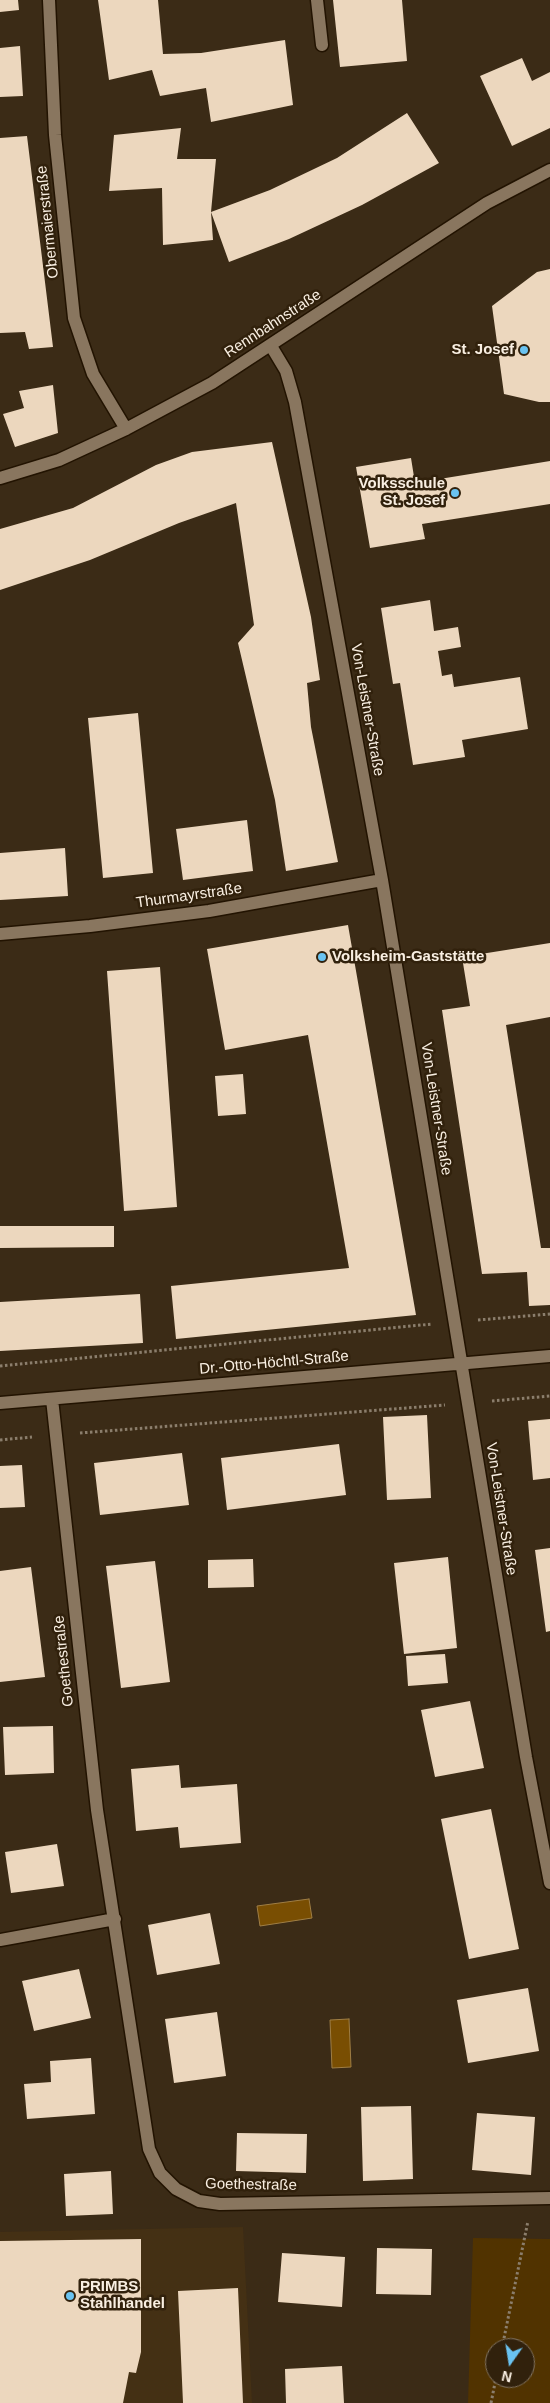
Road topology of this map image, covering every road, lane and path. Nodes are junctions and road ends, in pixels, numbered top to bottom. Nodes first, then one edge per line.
1 (48, 0) edge
2 (317, 0) edge
3 (322, 45) dead end
4 (550, 170) edge
5 (271, 346) junction
6 (126, 429) junction
7 (0, 478) edge
8 (382, 880) junction
9 (0, 934) edge
10 (550, 1314) edge
11 (455, 1322) junction
12 (550, 1356) edge
13 (461, 1363) junction
14 (0, 1366) edge
15 (550, 1396) edge
16 (52, 1399) junction
17 (0, 1403) edge
18 (467, 1403) junction
19 (55, 1435) junction
20 (0, 1440) edge
21 (550, 1883) edge
22 (115, 1919) junction
23 (0, 1940) edge
24 (533, 2198) junction
25 (550, 2198) edge
26 (504, 2338) edge
27 (494, 2388) edge
28 (491, 2403) edge

1 - 6 street, Obermaierstraße
2 - 3 street
4 - 5 street, Rennbahnstraße
5 - 6 street, Rennbahnstraße
5 - 8 street, Von-Leistner-Straße
6 - 7 street, Rennbahnstraße
8 - 9 street, Thurmayrstraße
8 - 11 street, Von-Leistner-Straße
10 - 11 path
11 - 13 street, Von-Leistner-Straße
11 - 14 path
12 - 13 street, Dr.-Otto-Höchtl-Straße
13 - 16 street, Dr.-Otto-Höchtl-Straße
13 - 18 street, Von-Leistner-Straße
15 - 18 path
16 - 17 street, Dr.-Otto-Höchtl-Straße
16 - 19 street, Goethestraße
18 - 19 path
18 - 21 street, Von-Leistner-Straße
19 - 20 path
19 - 22 street, Goethestraße
22 - 23 street
22 - 24 street, Goethestraße
24 - 25 street, Goethestraße
24 - 26 path
27 - 28 path

